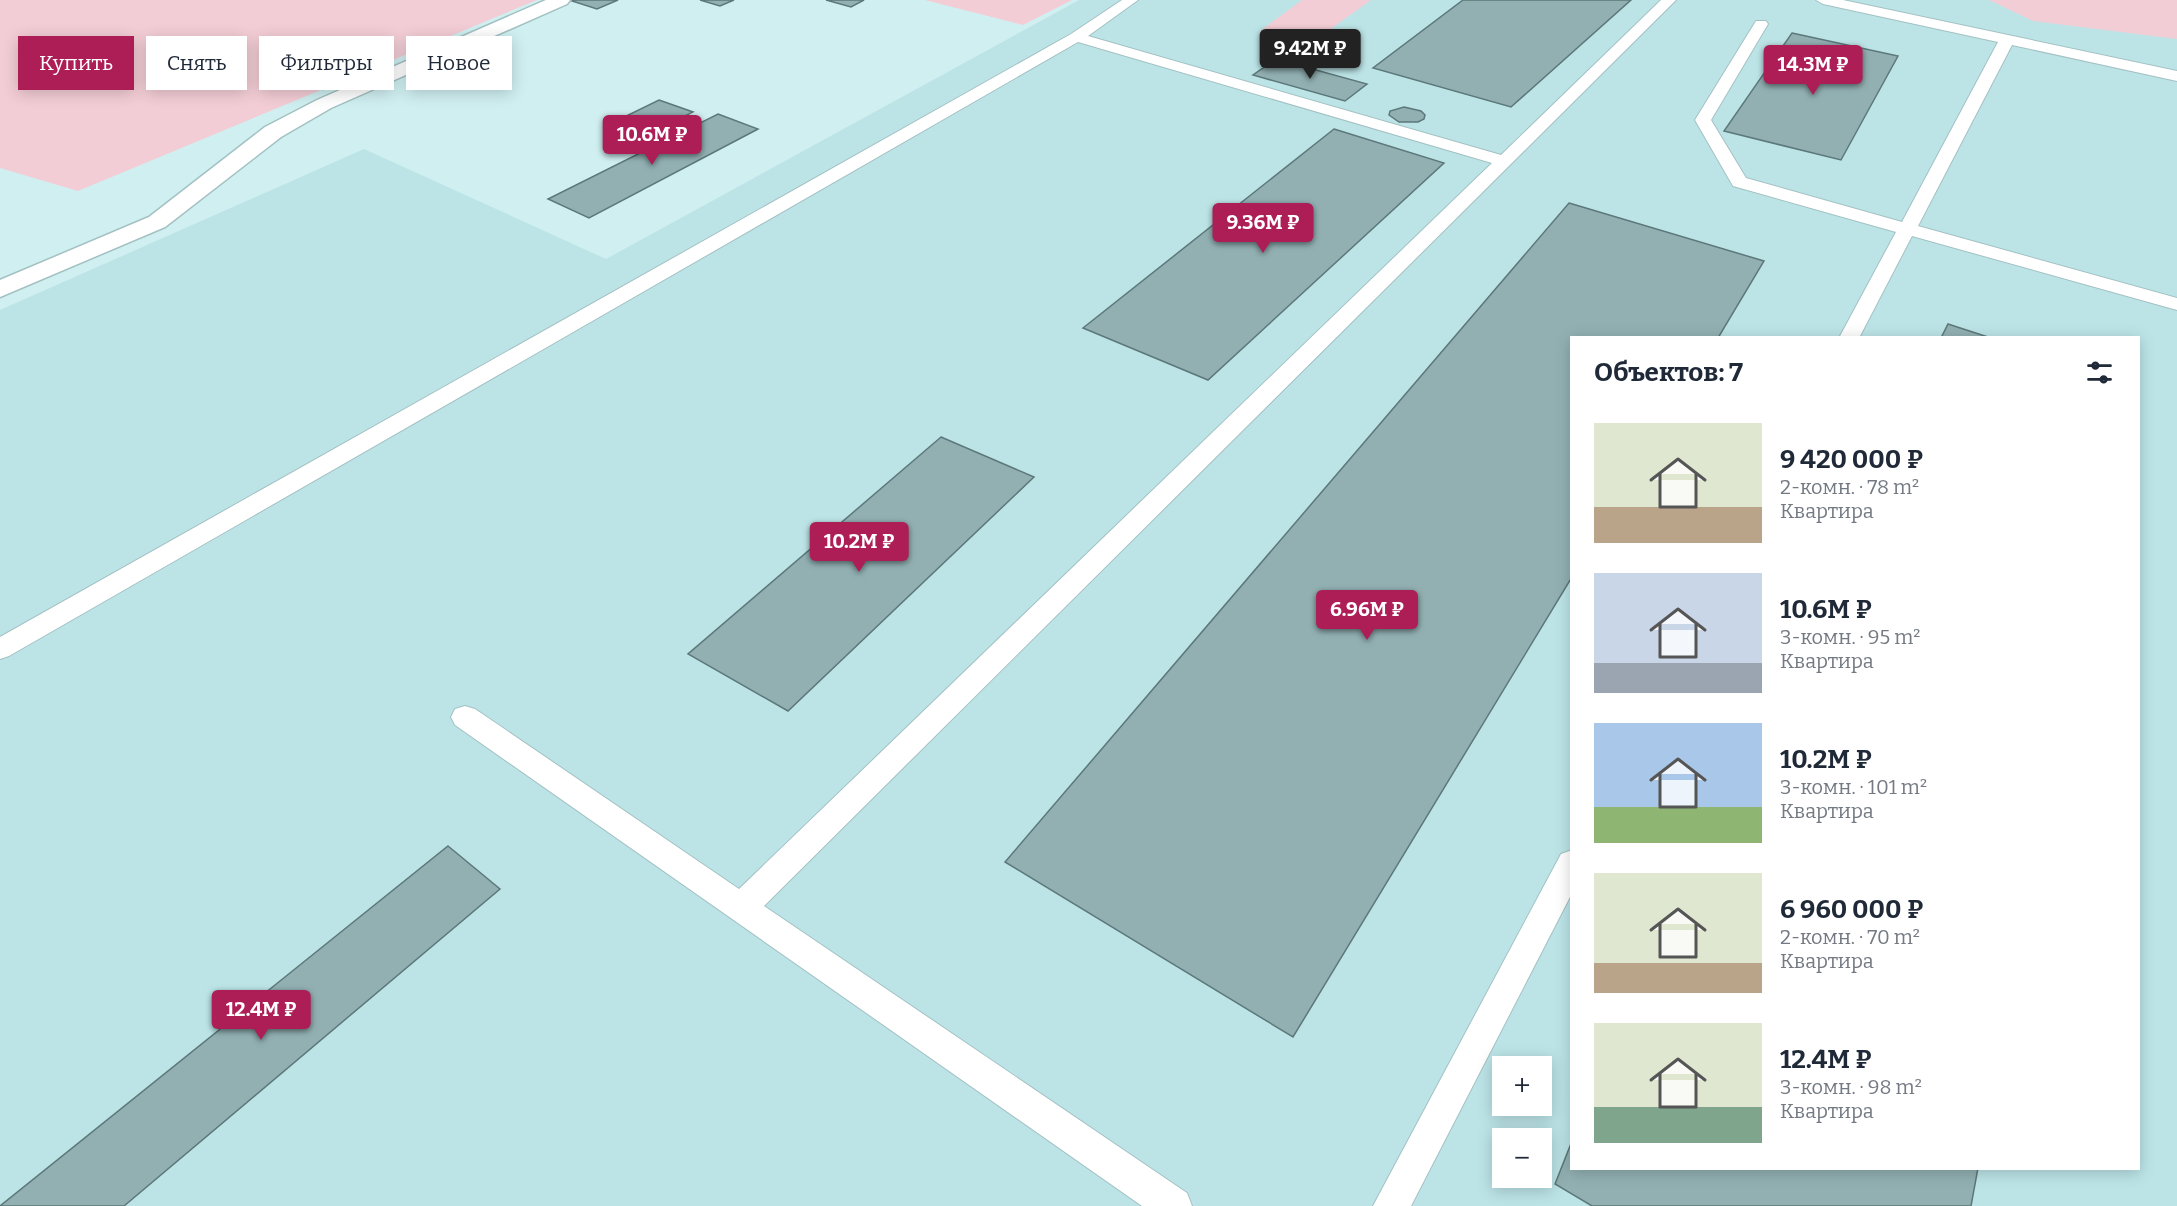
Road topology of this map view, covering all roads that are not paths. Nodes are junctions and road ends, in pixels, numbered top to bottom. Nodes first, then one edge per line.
1 (561, 0) edge
2 (1131, 0) edge
3 (1669, 0) edge
4 (1823, 0) edge
5 (1761, 24) dead end
6 (1076, 37) junction
7 (2007, 40) junction
8 (2177, 76) edge
9 (1504, 161) junction
10 (1907, 229) junction
11 (0, 289) edge
12 (2177, 304) edge
13 (1850, 336) edge
14 (0, 649) edge
15 (465, 717) dead end
16 (1570, 867) edge
17 (741, 908) junction
18 (1174, 1206) edge
19 (1391, 1206) edge

1 - 11 street
2 - 6 lane
3 - 9 lane
4 - 7 lane
5 - 10 lane
6 - 9 lane
6 - 14 lane
7 - 8 lane
7 - 10 lane
9 - 17 lane
10 - 12 lane
10 - 13 lane
15 - 17 lane
16 - 19 lane
17 - 18 lane

